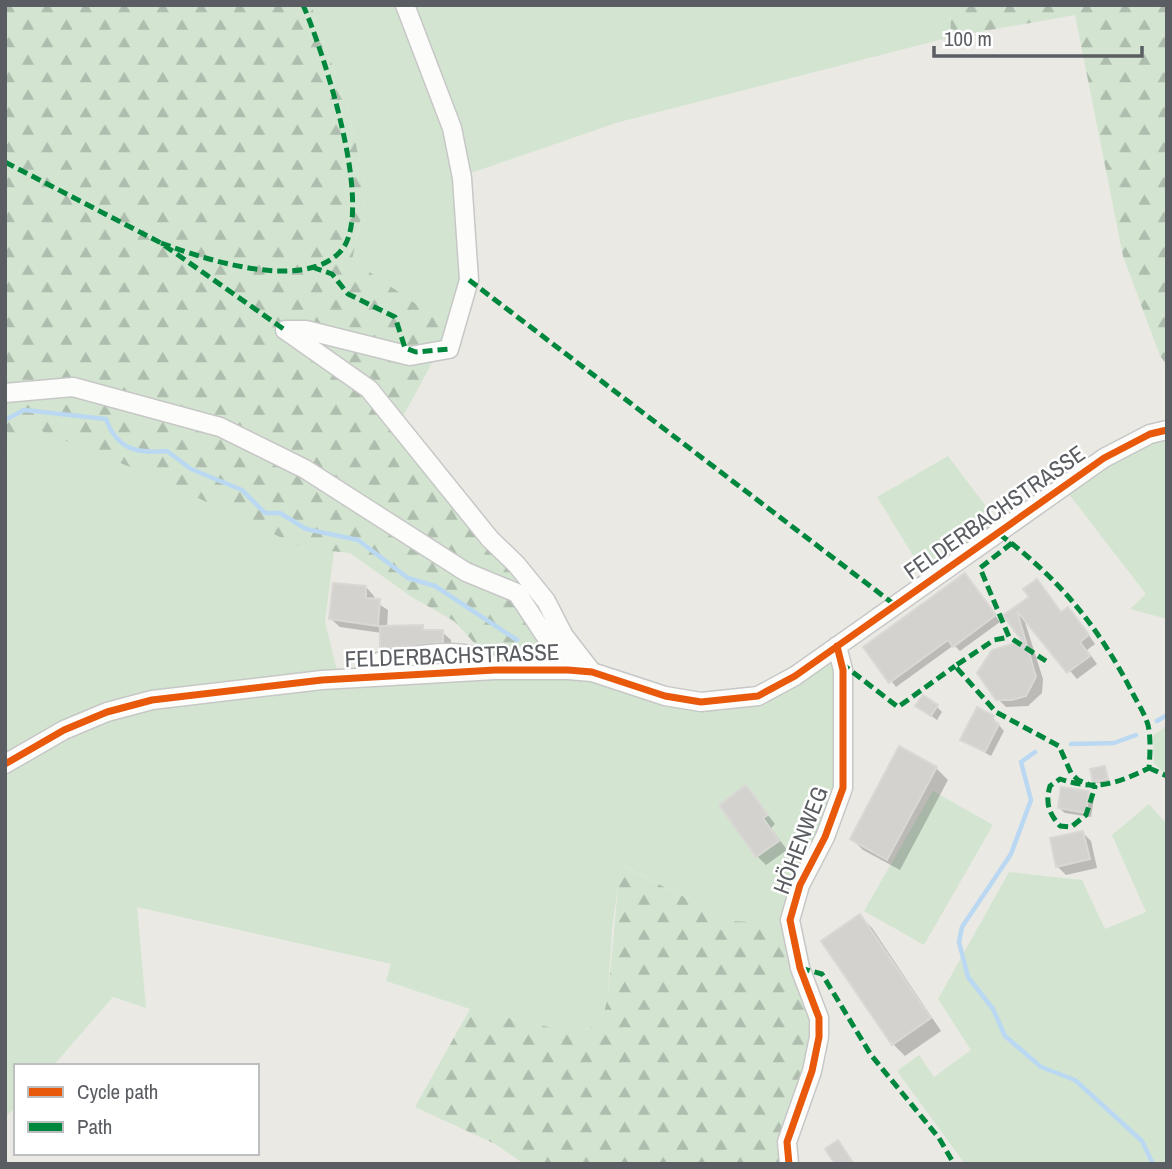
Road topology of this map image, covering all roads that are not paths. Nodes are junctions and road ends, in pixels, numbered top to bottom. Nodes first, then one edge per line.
1 (405, 5) edge
2 (5, 393) edge
3 (1167, 430) edge
4 (836, 646) junction
5 (568, 670) junction
6 (592, 672) junction
7 (5, 765) edge
8 (789, 1164) edge

1 - 6 street
2 - 5 street, FELDERBACHSTRASSE
3 - 4 street, FELDERBACHSTRASSE
4 - 6 street, FELDERBACHSTRASSE
4 - 8 street, HÖHENWEG
5 - 6 street, FELDERBACHSTRASSE
5 - 7 street, FELDERBACHSTRASSE

